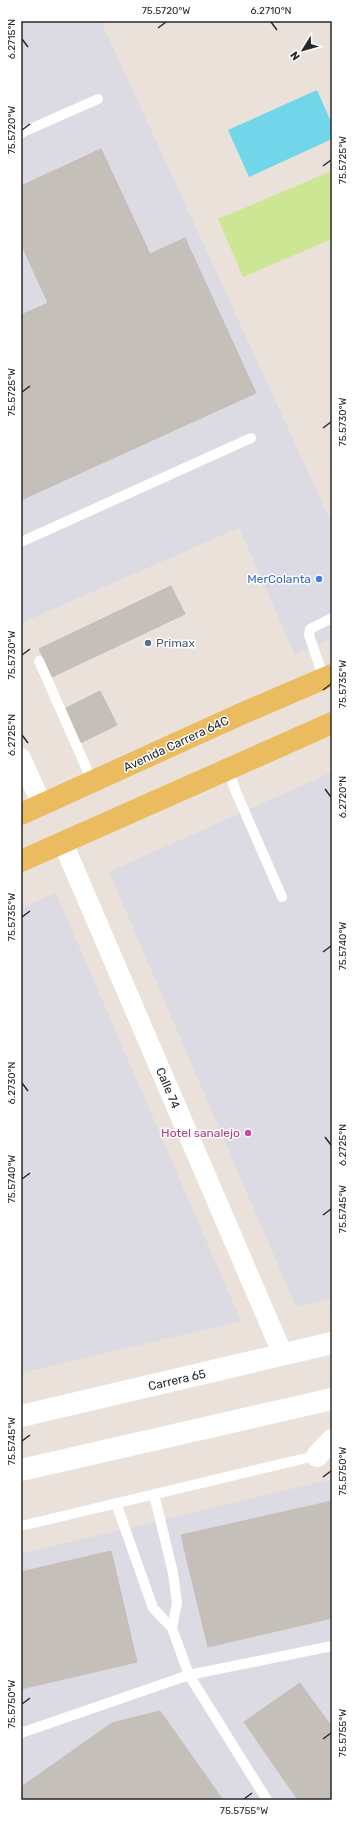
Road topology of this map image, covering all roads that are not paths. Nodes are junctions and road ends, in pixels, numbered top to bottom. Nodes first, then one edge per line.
1 (98, 99) dead end
2 (21, 133) edge
3 (251, 438) dead end
4 (21, 542) edge
5 (332, 618) edge
6 (39, 661) dead end
7 (328, 677) edge
8 (332, 723) edge
9 (21, 758) edge
10 (228, 769) junction
11 (93, 783) junction
12 (42, 805) junction
13 (21, 814) edge
14 (63, 843) junction
15 (21, 861) edge
16 (282, 897) dead end
17 (332, 1343) edge
18 (283, 1355) junction
19 (332, 1399) edge
20 (21, 1416) edge
21 (332, 1440) edge
22 (325, 1454) edge
23 (21, 1470) edge
24 (154, 1494) junction
25 (116, 1503) junction
26 (21, 1526) edge
27 (172, 1628) junction
28 (332, 1646) edge
29 (189, 1675) junction
30 (21, 1733) edge
31 (267, 1800) edge

1 - 2 lane
3 - 4 lane
5 - 7 lane
6 - 11 lane
7 - 11 main road, Avenida Carrera 64C
8 - 10 main road
9 - 12 street
10 - 14 main road
10 - 16 lane
11 - 12 main road, Avenida Carrera 64C
12 - 13 main road, Avenida Carrera 64C
14 - 15 main road
14 - 18 street, Calle 74
17 - 18 main road, Carrera 65
18 - 20 main road, Carrera 65
19 - 23 main road
21 - 22 main road
22 - 24 lane
24 - 25 lane
24 - 27 lane
25 - 26 lane
25 - 27 lane
27 - 29 lane
28 - 29 lane
29 - 30 lane
29 - 31 lane

